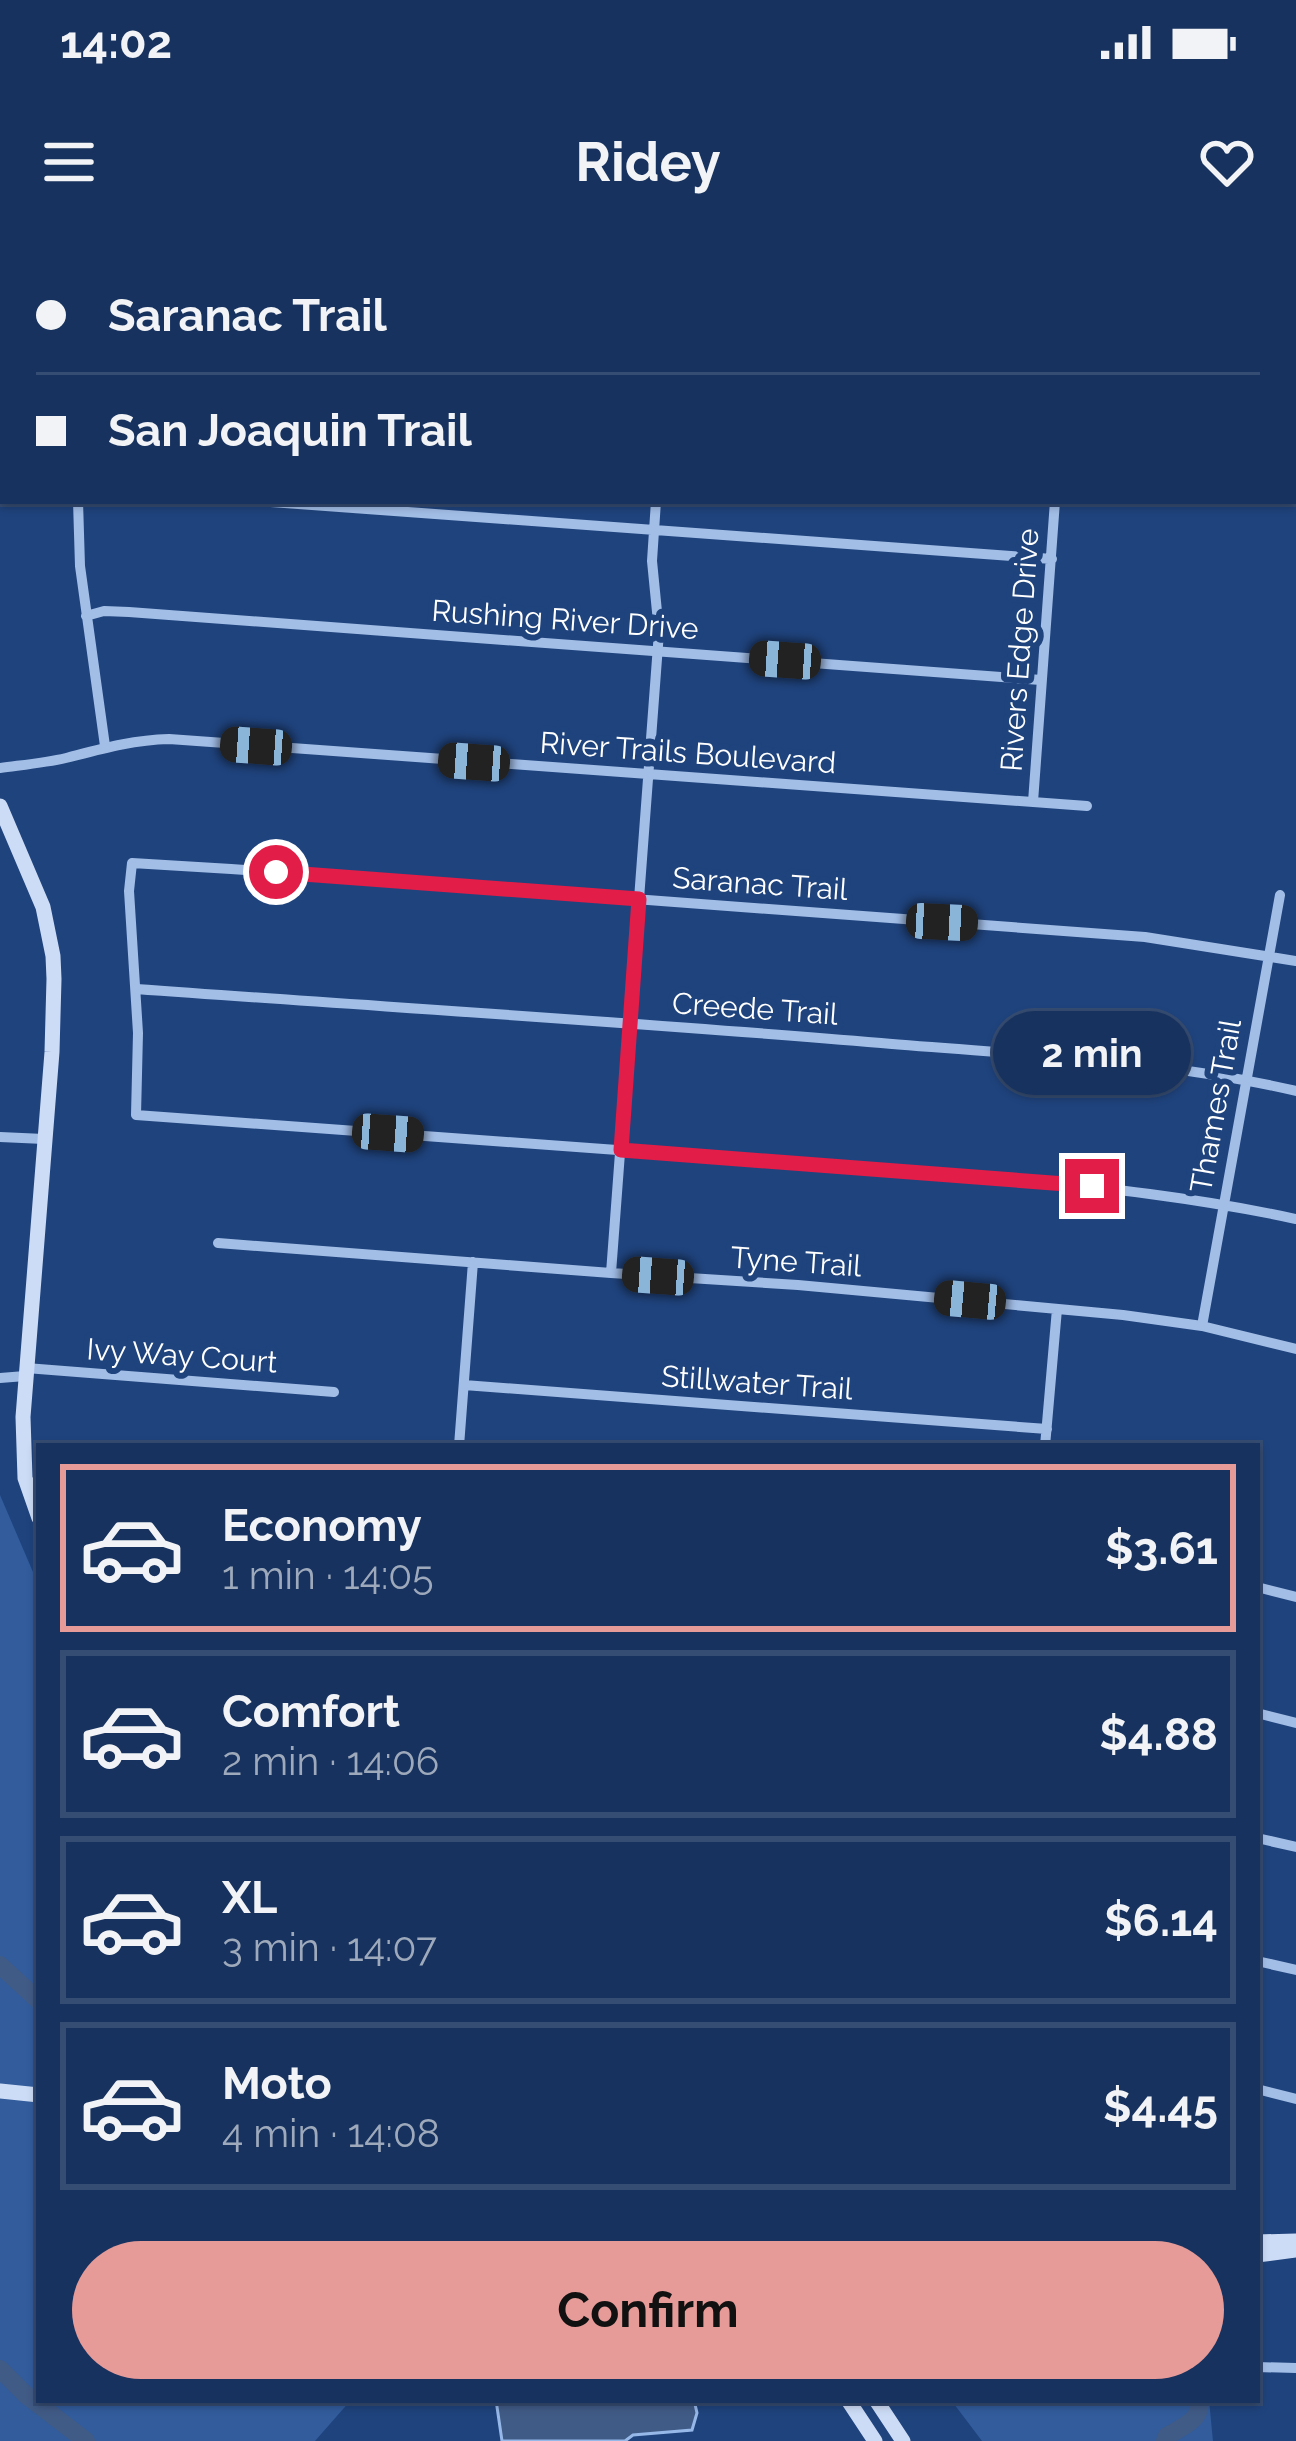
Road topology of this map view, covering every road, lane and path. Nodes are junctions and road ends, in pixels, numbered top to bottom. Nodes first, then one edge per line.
1 (77, 504) edge
2 (298, 504) edge
3 (656, 504) edge
4 (1055, 504) edge
5 (653, 530) junction
6 (1052, 560) junction
7 (86, 616) junction
8 (658, 650) junction
9 (1041, 680) junction
10 (105, 746) junction
11 (0, 768) edge
12 (648, 775) junction
13 (1033, 802) junction
14 (0, 806) edge
15 (1087, 806) dead end
16 (1280, 895) dead end
17 (639, 899) junction
18 (1269, 955) junction
19 (1296, 961) edge
20 (136, 989) junction
21 (630, 1024) junction
22 (1245, 1079) junction
23 (1296, 1091) edge
24 (0, 1137) edge
25 (44, 1139) junction
26 (621, 1150) junction
27 (1223, 1203) junction
28 (1296, 1219) edge
29 (218, 1243) dead end
30 (473, 1262) junction
31 (611, 1273) junction
32 (1057, 1309) junction
33 (1202, 1326) junction
34 (1296, 1349) edge
35 (26, 1372) junction
36 (0, 1378) edge
37 (464, 1384) junction
38 (334, 1392) dead end
39 (1047, 1429) junction
40 (459, 1443) edge
41 (1046, 1443) edge
42 (36, 1509) edge
43 (1260, 1588) edge
44 (1296, 1597) edge
45 (1260, 1715) edge
46 (1296, 1723) edge
47 (1260, 1839) edge
48 (1296, 1847) edge
49 (1260, 1962) edge
50 (1296, 1970) edge
51 (1260, 2090) edge
52 (0, 2091) edge
53 (36, 2095) edge
54 (1296, 2098) edge
55 (1296, 2241) edge
56 (1260, 2242) edge
57 (1296, 2250) edge
58 (1260, 2255) edge
59 (1260, 2367) edge
60 (1296, 2368) edge
61 (850, 2403) edge
62 (878, 2403) edge
63 (875, 2441) edge
64 (903, 2441) edge

1 - 7 street
2 - 5 street
3 - 5 street
4 - 6 street, Rivers Edge Drive
5 - 6 street
5 - 8 street
6 - 9 street, Rivers Edge Drive
7 - 8 street, Rushing River Drive
7 - 10 street
8 - 9 street, Rushing River Drive
8 - 12 street
9 - 13 street, Rivers Edge Drive
10 - 11 street, River Trails Boulevard
10 - 12 street, River Trails Boulevard
12 - 13 street, River Trails Boulevard
12 - 17 street
13 - 15 street, River Trails Boulevard
14 - 25 main road
16 - 18 street, Thames Trail
17 - 18 street, Saranac Trail
17 - 20 street, Saranac Trail
17 - 21 street
18 - 19 street, Saranac Trail
18 - 22 street, Thames Trail
20 - 21 street, Creede Trail
20 - 26 street
21 - 22 street, Creede Trail
21 - 26 street
22 - 23 street, Creede Trail
22 - 27 street, Thames Trail
24 - 25 street
25 - 35 main road
26 - 27 street
26 - 31 street
27 - 28 street
27 - 33 street, Thames Trail
29 - 30 street, Tyne Trail
30 - 31 street, Tyne Trail
30 - 37 street
31 - 32 street, Tyne Trail
32 - 33 street, Tyne Trail
32 - 39 street
33 - 34 street, Tyne Trail
35 - 36 street, Ivy Way Court
35 - 38 street, Ivy Way Court
35 - 42 main road
37 - 39 street, Stillwater Trail
37 - 40 street
39 - 41 street
43 - 44 street
45 - 46 street
47 - 48 street
49 - 50 street
51 - 54 street
52 - 53 main road
55 - 56 main road
57 - 58 main road
59 - 60 street
61 - 63 main road
62 - 64 main road

